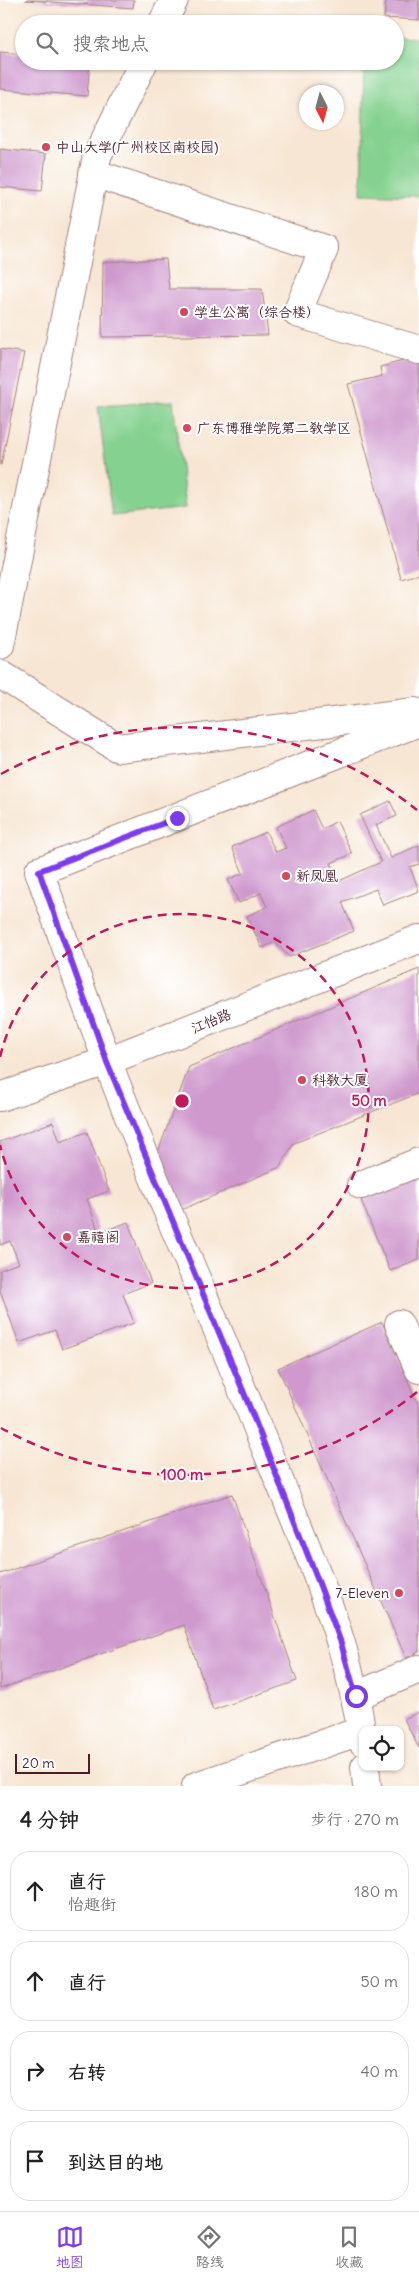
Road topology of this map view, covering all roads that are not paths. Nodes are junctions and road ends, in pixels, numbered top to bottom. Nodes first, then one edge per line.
1 (174, 0) edge
2 (166, 15) edge
3 (140, 70) edge
4 (93, 173) junction
5 (419, 350) edge
6 (0, 645) edge
7 (0, 674) edge
8 (419, 712) edge
9 (419, 722) edge
10 (419, 939) edge
11 (107, 1062) junction
12 (0, 1097) edge
13 (419, 1162) edge
14 (361, 1185) dead end
15 (399, 1324) dead end
16 (419, 1369) edge
17 (419, 1668) edge
18 (356, 1696) junction
19 (360, 1726) edge
20 (359, 1738) edge
21 (366, 1771) edge
22 (196, 1786) edge
23 (367, 1786) edge

1 - 2 street
3 - 4 street
4 - 5 street
4 - 6 street
7 - 8 street
9 - 11 street
10 - 11 street, 江怡路
11 - 12 street, 江怡路
11 - 18 street
13 - 14 street
15 - 16 street
17 - 18 street
18 - 19 street
20 - 22 street
21 - 23 street

